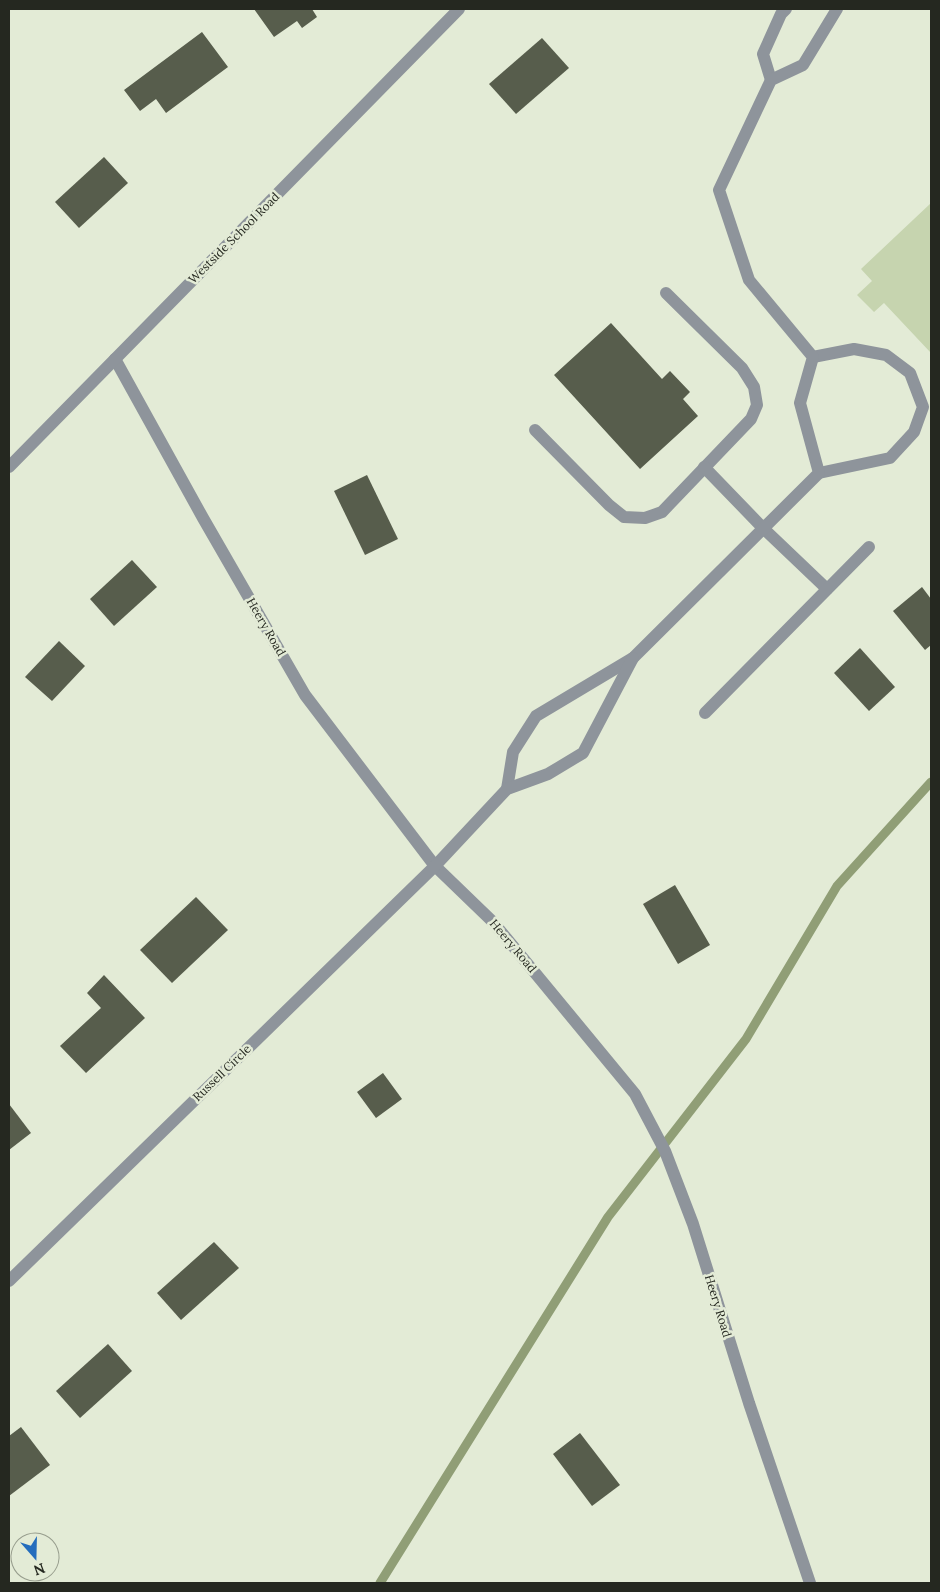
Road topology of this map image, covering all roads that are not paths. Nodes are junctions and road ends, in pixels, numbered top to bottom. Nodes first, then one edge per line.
1 (459, 9) edge
2 (786, 9) edge
3 (837, 9) edge
4 (771, 80) junction
5 (666, 294) dead end
6 (813, 357) junction
7 (115, 359) junction
8 (535, 430) dead end
9 (9, 467) edge
10 (704, 468) junction
11 (819, 472) junction
12 (763, 528) junction
13 (869, 547) dead end
14 (827, 589) junction
15 (633, 658) junction
16 (705, 713) dead end
17 (507, 789) junction
18 (435, 866) junction
19 (9, 1281) edge
20 (810, 1583) edge

1 - 7 street, Westside School Road
2 - 4 street
3 - 4 street
4 - 6 street
5 - 10 street
6 - 11 street
6 - 11 street
7 - 9 street, Westside School Road
7 - 18 street, Heery Road
8 - 10 street
10 - 12 street
11 - 12 street
12 - 14 street
12 - 15 street
13 - 14 street
14 - 16 street
15 - 17 street
15 - 17 street
17 - 18 street, Russell Circle
18 - 19 street, Russell Circle
18 - 20 street, Heery Road

